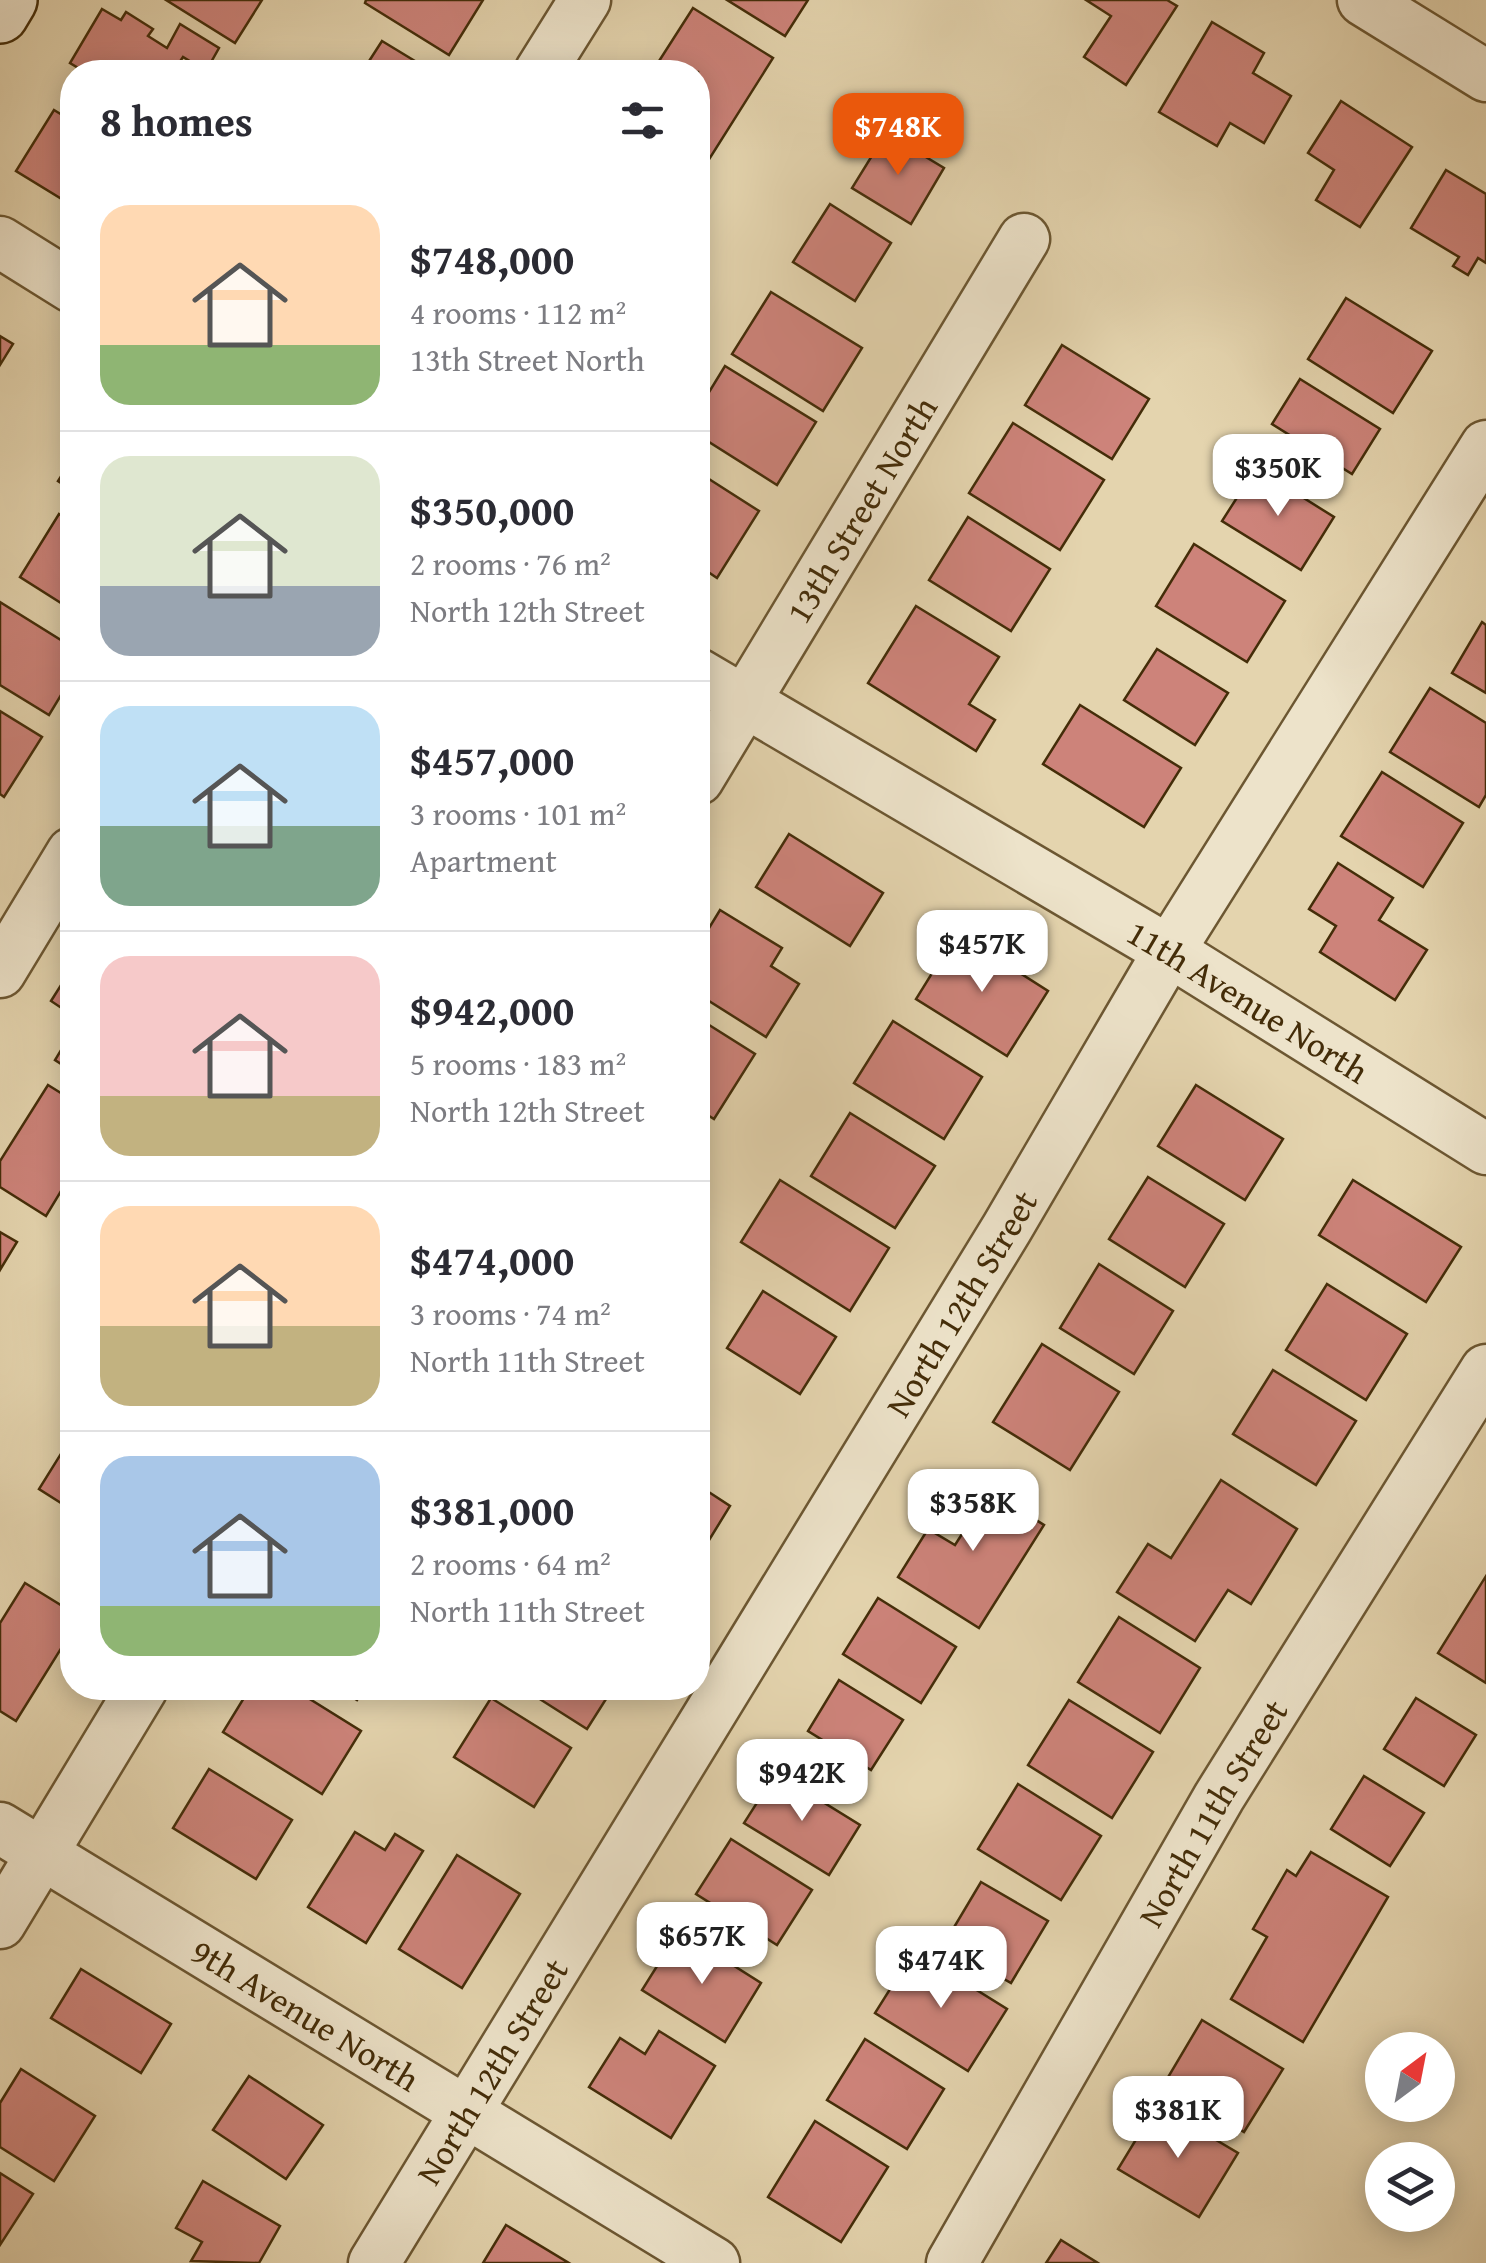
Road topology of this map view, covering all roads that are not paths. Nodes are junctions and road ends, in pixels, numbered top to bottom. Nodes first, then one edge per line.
1 (9, 0) edge
2 (585, 0) edge
3 (1363, 0) edge
4 (0, 15) edge
5 (548, 60) edge
6 (1486, 76) edge
7 (1024, 239) dead end
8 (0, 242) edge
9 (60, 280) edge
10 (1486, 446) edge
11 (710, 681) edge
12 (743, 702) junction
13 (710, 758) edge
14 (60, 872) edge
15 (1169, 951) junction
16 (0, 972) edge
17 (1486, 1149) edge
18 (1486, 1370) edge
19 (133, 1700) edge
20 (21, 1841) edge
21 (0, 1923) edge
22 (466, 2113) junction
23 (374, 2263) edge
24 (714, 2263) edge
25 (952, 2263) edge

1 - 4 street
2 - 5 street
3 - 6 street
7 - 12 street, 13th Street North
8 - 9 street
10 - 15 street, North 12th Street
11 - 12 street, 11th Avenue North
12 - 13 street, 13th Street North
12 - 15 street, 11th Avenue North
14 - 16 street
15 - 17 street, 11th Avenue North
15 - 22 street, North 12th Street
18 - 25 street, North 11th Street
19 - 20 street
20 - 21 street
20 - 22 street, 9th Avenue North
22 - 23 street, North 12th Street
22 - 24 street, 9th Avenue North

